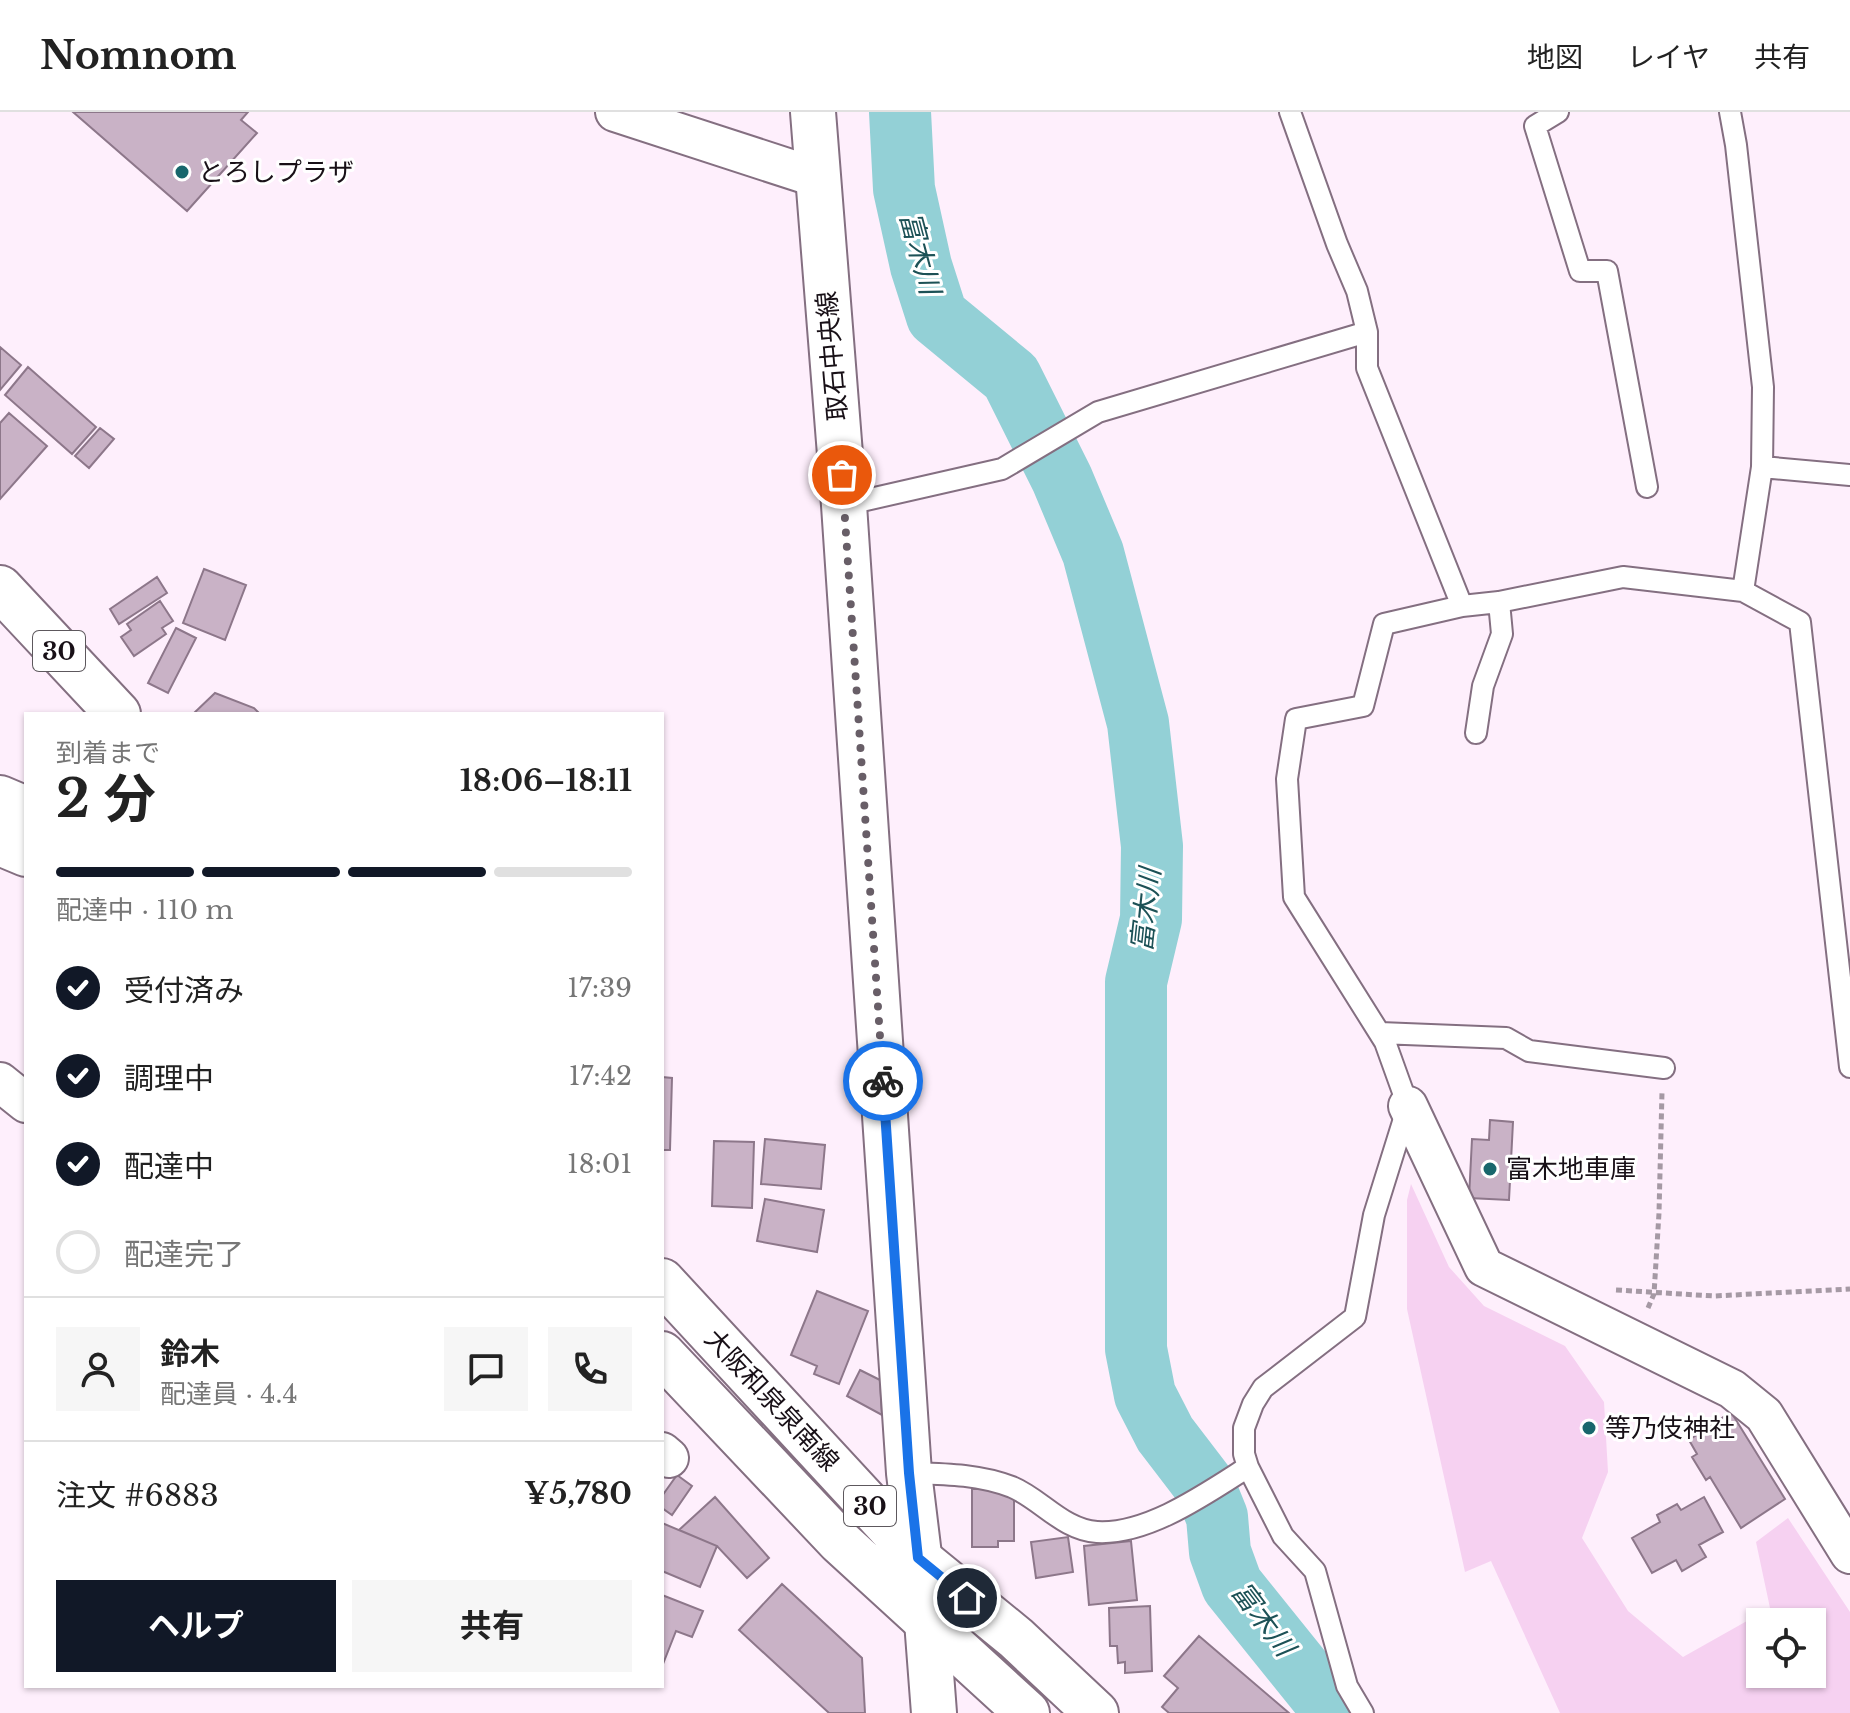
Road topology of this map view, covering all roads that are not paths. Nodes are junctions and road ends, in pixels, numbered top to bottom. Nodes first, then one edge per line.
1 (615, 112) edge
2 (813, 112) edge
3 (1290, 112) edge
4 (1558, 112) edge
5 (1730, 112) edge
6 (818, 178) junction
7 (1367, 332) junction
8 (1762, 467) junction
9 (1850, 475) edge
10 (1647, 487) dead end
11 (844, 505) junction
12 (0, 588) edge
13 (1743, 591) junction
14 (1499, 602) junction
15 (1462, 606) junction
16 (116, 712) edge
17 (1476, 733) dead end
18 (0, 798) edge
19 (24, 808) edge
20 (0, 843) edge
21 (24, 853) edge
22 (1380, 1033) junction
23 (1850, 1067) edge
24 (1664, 1068) road end
25 (0, 1082) edge
26 (24, 1101) edge
27 (1408, 1106) junction
28 (664, 1283) edge
29 (664, 1356) edge
30 (1248, 1467) junction
31 (909, 1473) junction
32 (1850, 1554) edge
33 (918, 1558) junction
34 (927, 1621) junction
35 (934, 1713) edge
36 (1027, 1713) edge
37 (1096, 1713) edge
38 (1363, 1713) edge

1 - 6 street
2 - 6 street, 取石中央線
3 - 7 lane
4 - 10 lane
5 - 8 lane
6 - 11 street, 取石中央線
7 - 11 lane
7 - 15 lane
8 - 9 lane
8 - 13 lane
11 - 31 street, 取石中央線
12 - 16 street, 30
13 - 14 lane
13 - 23 lane
14 - 15 lane
14 - 17 lane
15 - 22 lane
18 - 19 street
20 - 21 street
22 - 24 lane
22 - 27 lane
25 - 26 street
27 - 30 lane
27 - 32 street
28 - 33 street, 大阪和泉泉南線 / 30
29 - 34 street, 大阪和泉泉南線 / 30
30 - 31 lane
30 - 38 lane
31 - 33 street, 取石中央線
33 - 34 street, 取石中央線
33 - 37 street, 大阪和泉泉南線 / 30
34 - 35 street, 取石中央線
34 - 36 street, 大阪和泉泉南線 / 30

